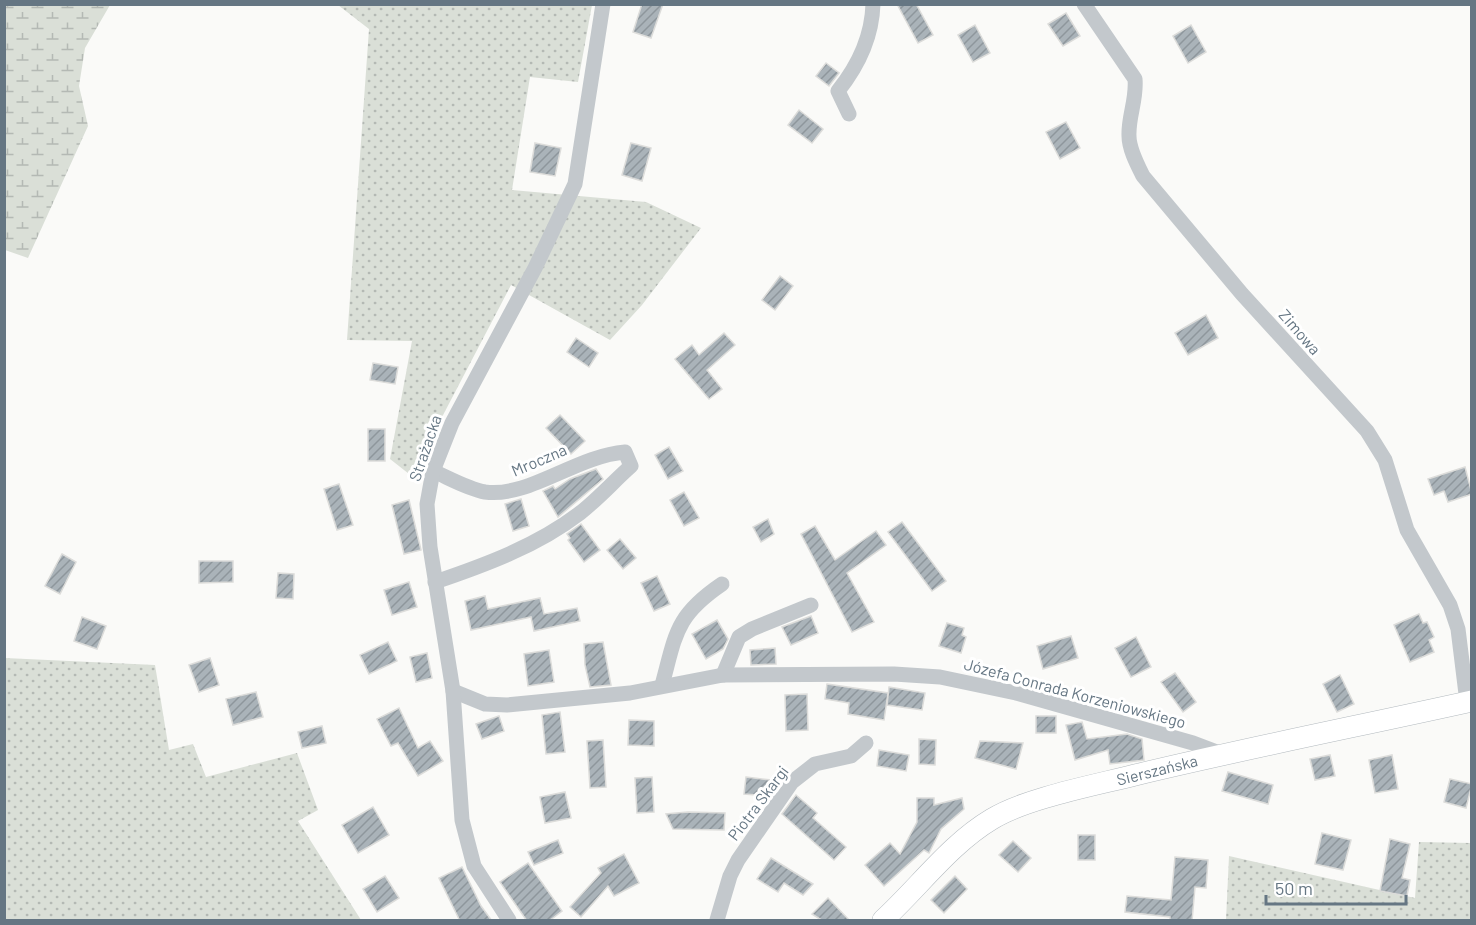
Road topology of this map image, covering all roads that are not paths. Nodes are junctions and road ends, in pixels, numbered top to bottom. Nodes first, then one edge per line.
1 (603, 4) edge
2 (873, 4) edge
3 (1084, 4) edge
4 (849, 114) dead end
5 (433, 471) junction
6 (435, 582) junction
7 (722, 585) dead end
8 (811, 605) dead end
9 (723, 675) junction
10 (663, 685) junction
11 (453, 692) junction
12 (1469, 701) edge
13 (866, 743) dead end
14 (1222, 754) junction
15 (509, 921) edge
16 (717, 921) edge
17 (883, 921) edge

1 - 5 street, Strażacka
2 - 4 street
3 - 12 street, Zimowa
5 - 6 street, Strażacka
5 - 6 street, Mroczna
6 - 11 street, Strażacka
7 - 10 street
8 - 9 street
9 - 10 street, Józefa Conrada Korzeniowskiego
9 - 14 street, Józefa Conrada Korzeniowskiego
10 - 11 street, Józefa Conrada Korzeniowskiego
11 - 15 street, Strażacka
12 - 14 street, Sierszańska
13 - 16 street, Piotra Skargi
14 - 17 street, Sierszańska

